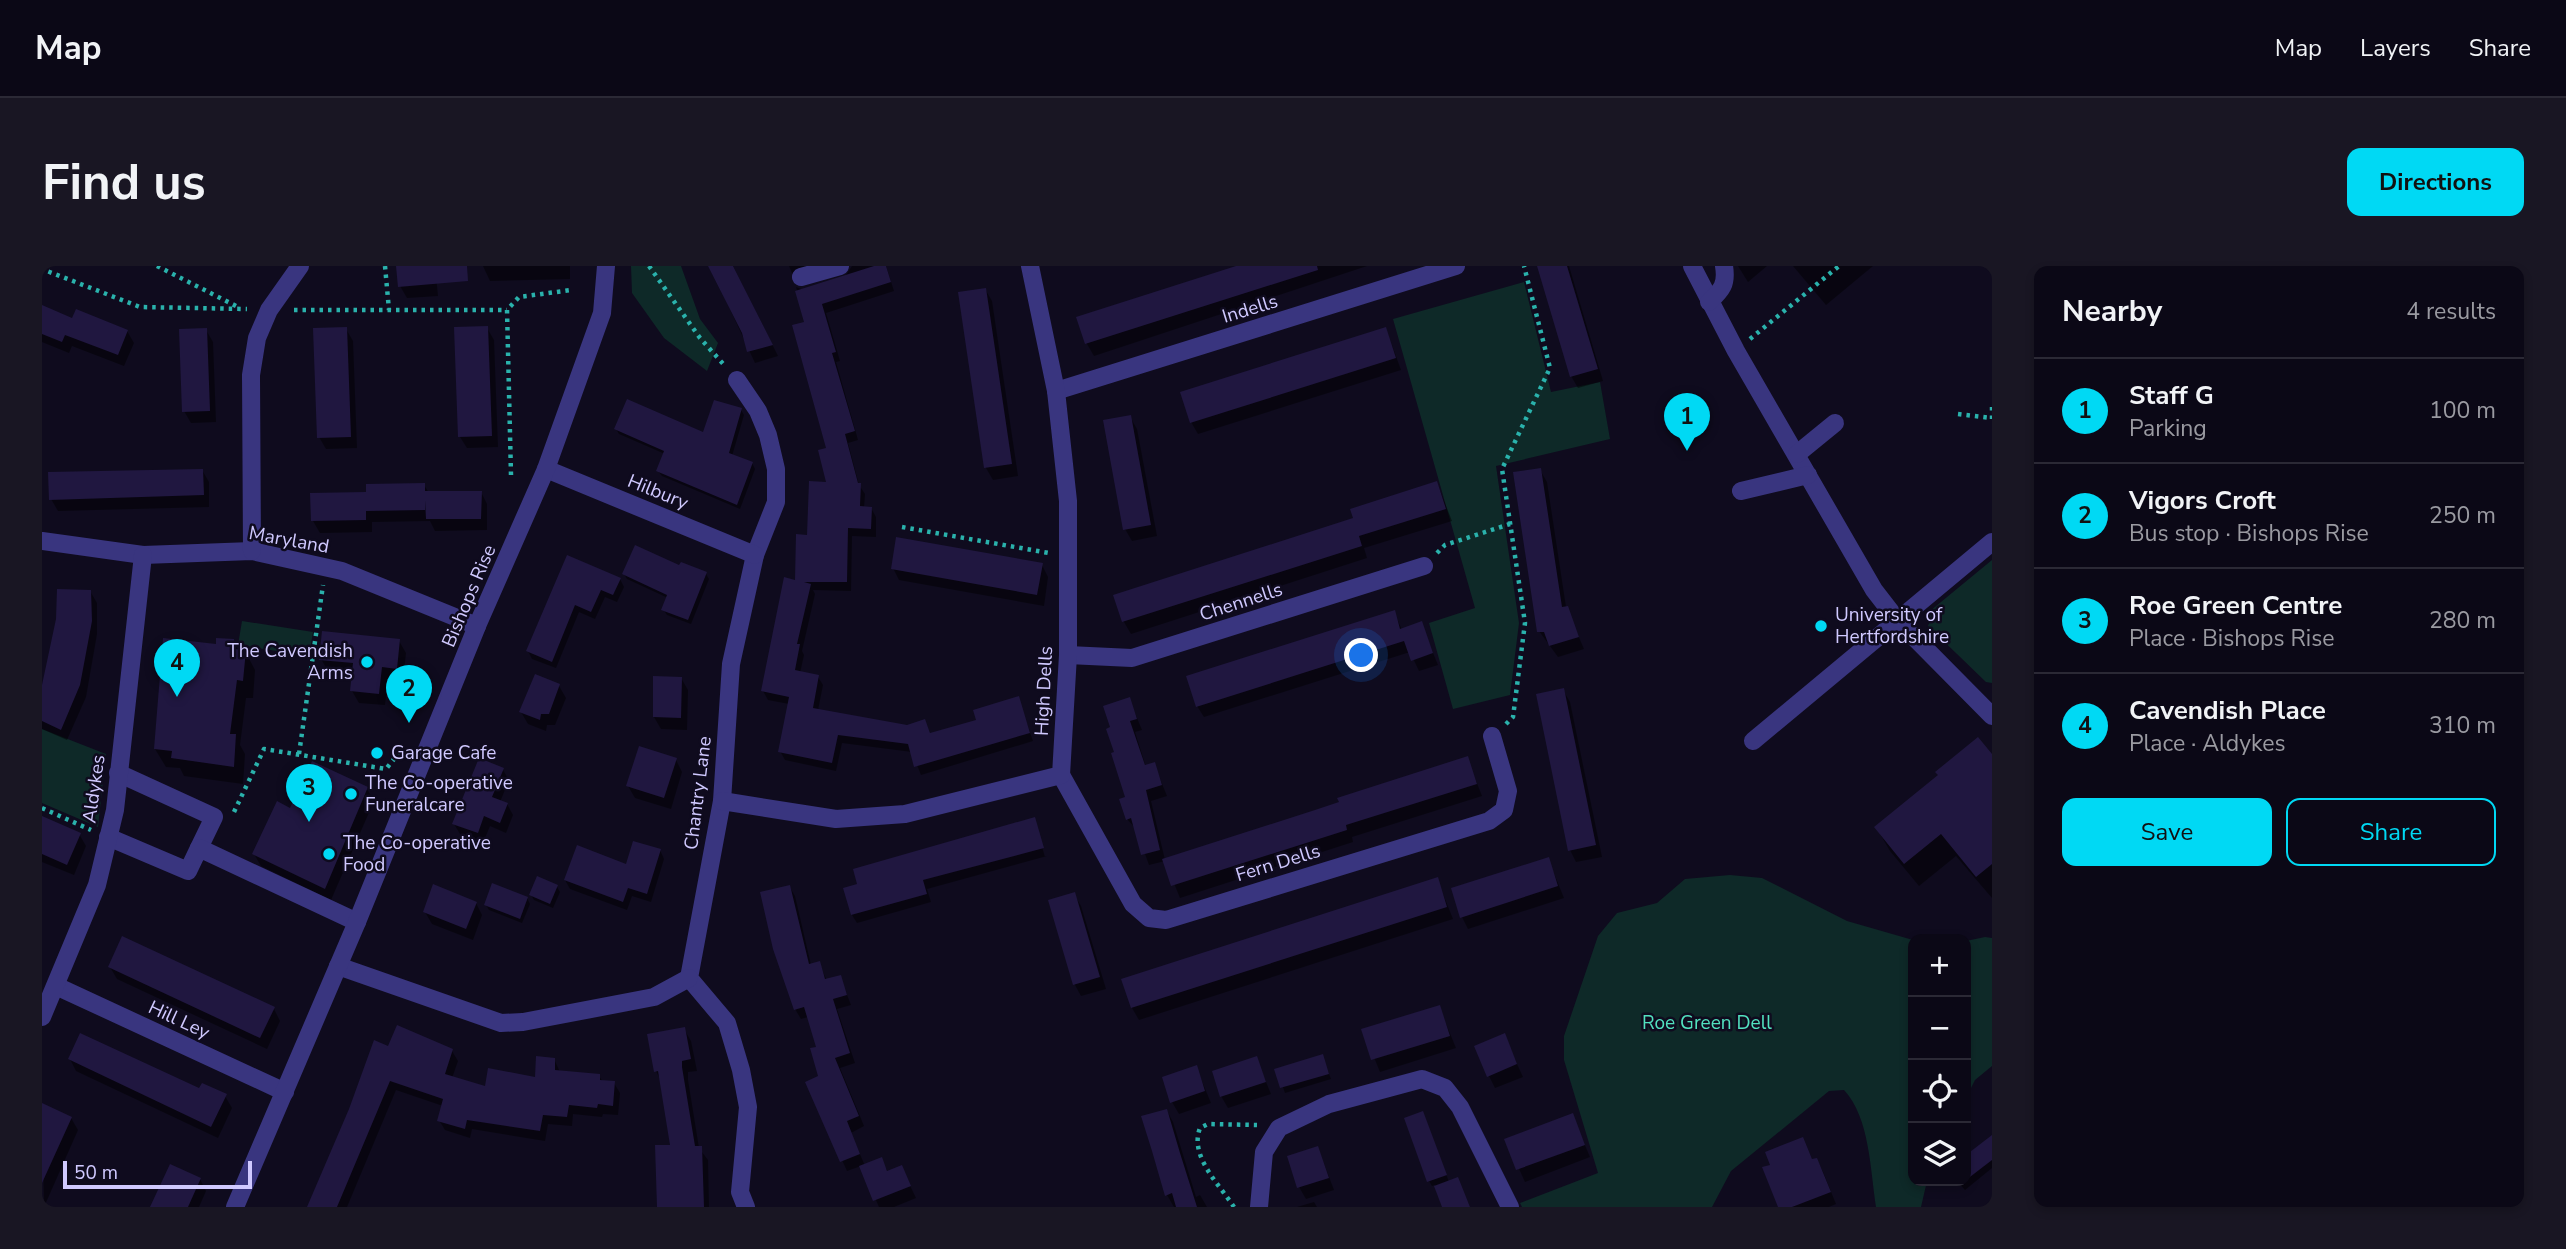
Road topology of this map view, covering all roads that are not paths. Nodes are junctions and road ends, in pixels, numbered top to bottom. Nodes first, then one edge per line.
1 (300, 266) edge
2 (606, 266) edge
3 (840, 266) edge
4 (1030, 266) edge
5 (1456, 266) edge
6 (1692, 266) edge
7 (1724, 266) edge
8 (801, 277) dead end
9 (1709, 302) junction
10 (737, 380) road end
11 (1056, 391) junction
12 (1835, 423) dead end
13 (1797, 454) junction
14 (546, 469) junction
15 (1808, 475) junction
16 (1741, 491) dead end
17 (42, 541) edge
18 (1992, 542) edge
19 (252, 551) junction
20 (143, 555) junction
21 (755, 555) junction
22 (1424, 566) road end
23 (1898, 621) junction
24 (477, 626) junction
25 (1068, 655) junction
26 (1992, 716) edge
27 (1492, 736) road end
28 (1753, 741) dead end
29 (118, 773) junction
30 (1061, 775) junction
31 (722, 801) junction
32 (108, 837) junction
33 (200, 848) junction
34 (357, 922) junction
35 (338, 966) junction
36 (689, 978) junction
37 (56, 986) junction
38 (42, 1017) edge
39 (285, 1092) junction
40 (235, 1207) edge
41 (746, 1207) edge
42 (1259, 1207) edge
43 (1510, 1207) edge

1 - 19 street
2 - 14 street, Bishops Rise
3 - 8 street
4 - 11 street, High Dells
5 - 11 street, Indells
6 - 9 street
7 - 9 street
9 - 13 street
10 - 21 street, Chantry Lane
11 - 25 street, High Dells
12 - 13 street
13 - 15 street
14 - 21 street, Hilbury
14 - 24 street, Bishops Rise
15 - 16 street
15 - 23 street
17 - 20 street, Maryland
18 - 23 street
19 - 20 street, Maryland
19 - 24 street, Maryland
20 - 29 street, Aldykes
21 - 31 street, Chantry Lane
22 - 25 street, Chennells
23 - 26 street
23 - 28 street
24 - 34 street, Bishops Rise
25 - 30 street, High Dells
27 - 30 street, Fern Dells
29 - 32 street, Aldykes
29 - 33 street
30 - 31 street
31 - 36 street, Chantry Lane
32 - 33 street
32 - 37 street, Aldykes
33 - 34 street
34 - 35 street, Bishops Rise
35 - 36 street
35 - 39 street, Bishops Rise
36 - 41 street
37 - 38 street, Aldykes
37 - 39 street, Hill Ley
39 - 40 street, Bishops Rise
42 - 43 street

